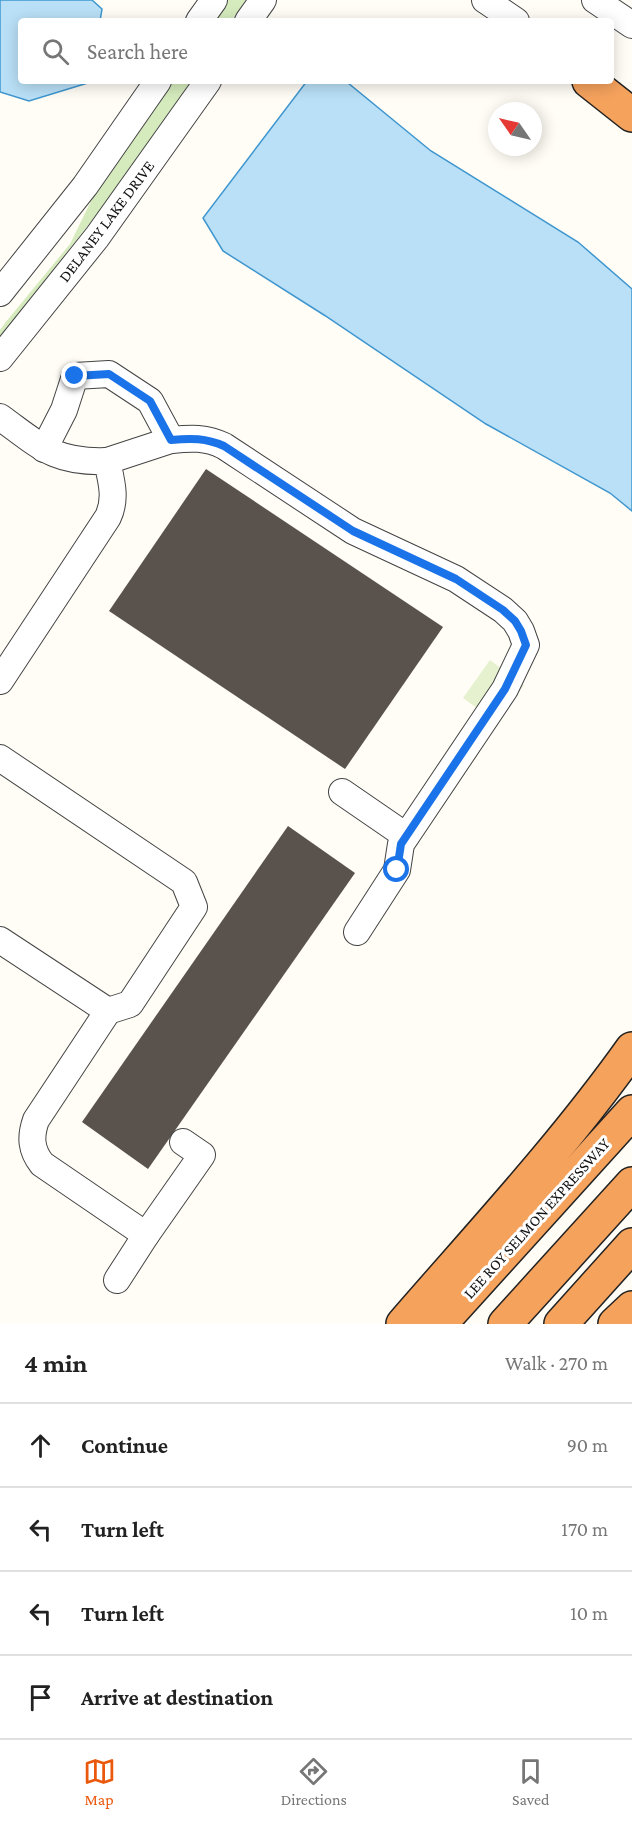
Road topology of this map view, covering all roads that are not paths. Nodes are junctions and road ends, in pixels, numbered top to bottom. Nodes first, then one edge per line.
1 (214, 0) edge
2 (263, 0) edge
3 (485, 0) edge
4 (595, 0) edge
5 (202, 18) edge
6 (251, 18) edge
7 (512, 18) edge
8 (632, 25) edge
9 (156, 84) edge
10 (206, 84) edge
11 (593, 84) edge
12 (611, 84) edge
13 (632, 98) edge
14 (632, 115) edge
15 (0, 293) edge
16 (0, 358) edge
17 (0, 417) edge
18 (171, 440) junction
19 (44, 449) junction
20 (107, 461) junction
21 (0, 681) edge
22 (0, 758) edge
23 (342, 792) dead end
24 (406, 836) junction
25 (357, 932) dead end
26 (0, 940) edge
27 (108, 1011) junction
28 (632, 1049) edge
29 (632, 1112) edge
30 (183, 1142) dead end
31 (632, 1184) edge
32 (147, 1235) junction
33 (632, 1245) edge
34 (117, 1280) dead end
35 (632, 1308) edge
36 (403, 1324) edge
37 (440, 1324) edge
38 (506, 1324) edge
39 (561, 1324) edge
40 (615, 1324) edge

1 - 5 street
2 - 6 street
3 - 7 street
4 - 8 street
9 - 15 street
10 - 16 street, DELANEY LAKE DRIVE
11 - 14 highway
12 - 13 street
17 - 19 street
18 - 19 street
18 - 20 street
18 - 24 street
19 - 20 street
20 - 21 street
22 - 27 street
23 - 24 street
24 - 25 street
26 - 27 street
27 - 32 street
28 - 36 highway
29 - 37 highway, LEE ROY SELMON EXPRESSWAY
30 - 32 street
31 - 38 highway
32 - 34 street
33 - 39 highway
35 - 40 highway

